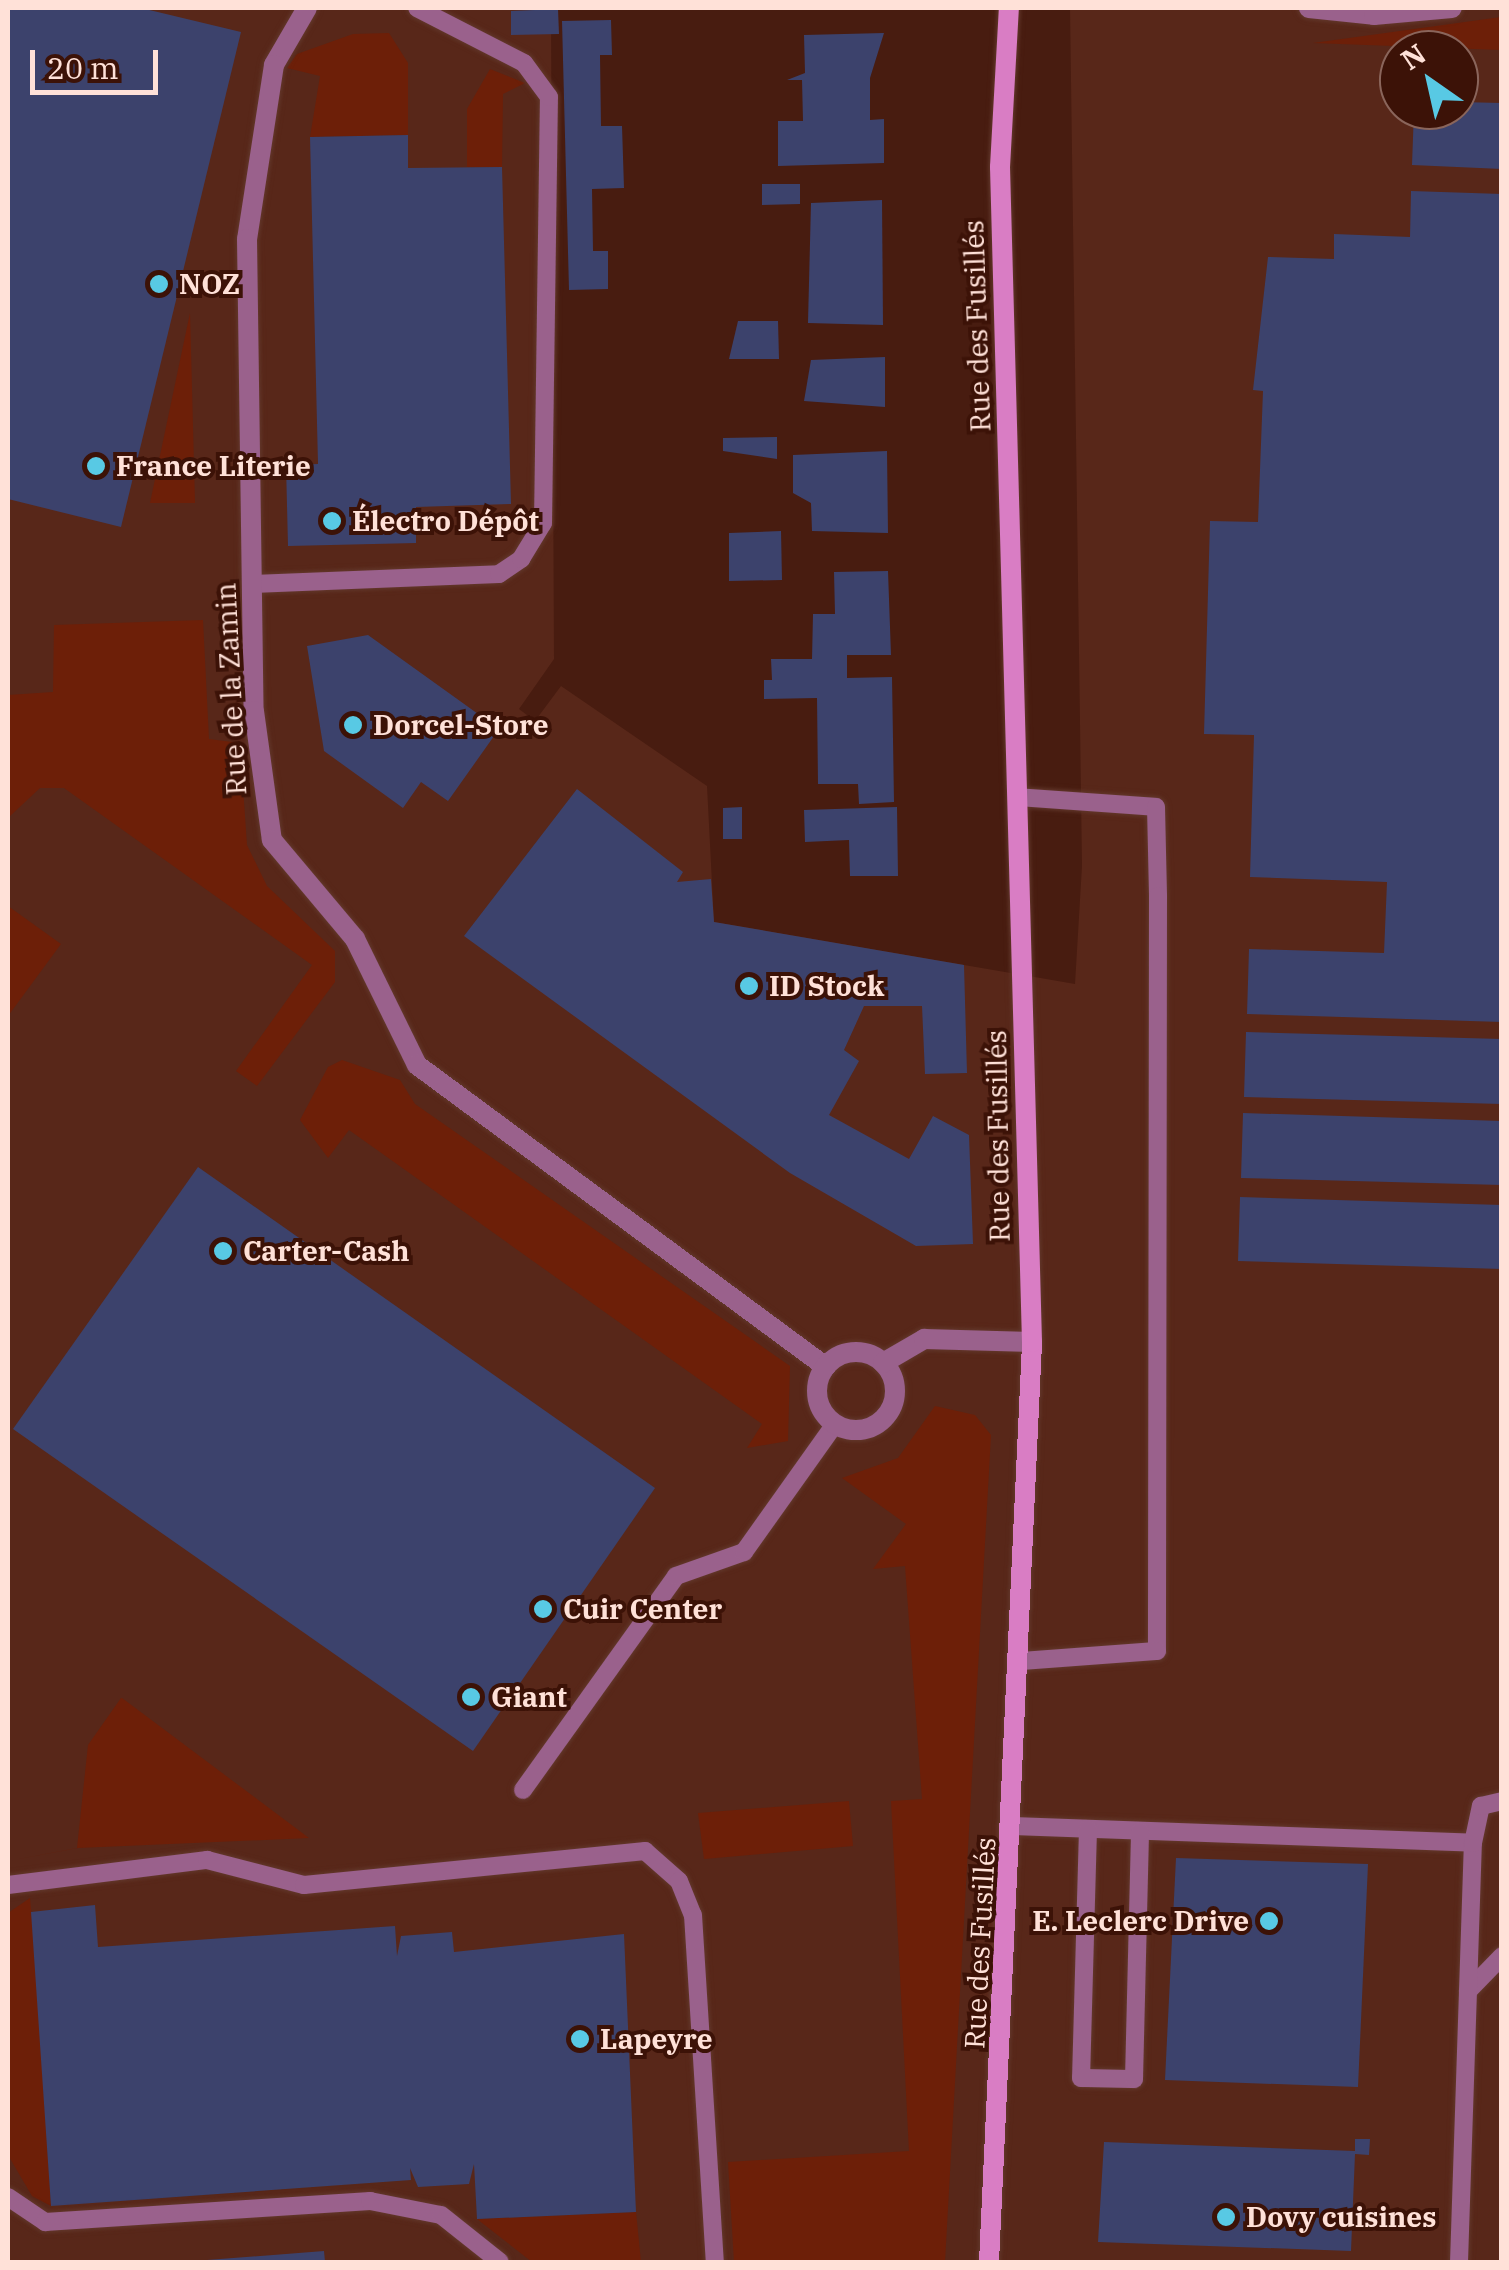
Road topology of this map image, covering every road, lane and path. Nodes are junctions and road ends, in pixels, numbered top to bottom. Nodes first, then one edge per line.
1 (417, 8) edge
2 (1008, 8) edge
3 (1308, 8) edge
4 (1452, 8) edge
5 (299, 9) edge
6 (253, 584) junction
7 (1018, 797) junction
8 (1032, 1342) junction
9 (883, 1363) junction
10 (826, 1366) junction
11 (835, 1424) junction
12 (1020, 1661) junction
13 (523, 1790) dead end
14 (1502, 1801) edge
15 (1014, 1826) junction
16 (1088, 1829) junction
17 (1140, 1831) junction
18 (1473, 1843) junction
19 (8, 1884) edge
20 (1502, 1956) edge
21 (1468, 1991) junction
22 (8, 2197) edge
23 (500, 2262) edge
24 (715, 2262) edge
25 (989, 2262) edge
26 (1459, 2262) edge

1 - 6 lane
2 - 7 main road, Rue des Fusillés
3 - 4 street
5 - 6 street, Rue de la Zamin
6 - 10 street, Rue de la Zamin
7 - 8 main road, Rue des Fusillés
7 - 12 lane
8 - 9 street
8 - 12 main road, Rue des Fusillés
9 - 10 street
9 - 11 street
10 - 11 street
11 - 13 lane
12 - 15 main road, Rue des Fusillés
14 - 18 lane
15 - 16 lane
15 - 25 main road, Rue des Fusillés
16 - 17 lane
16 - 17 lane
17 - 18 lane
18 - 21 lane
19 - 24 lane
20 - 21 lane
21 - 26 lane
22 - 23 lane

